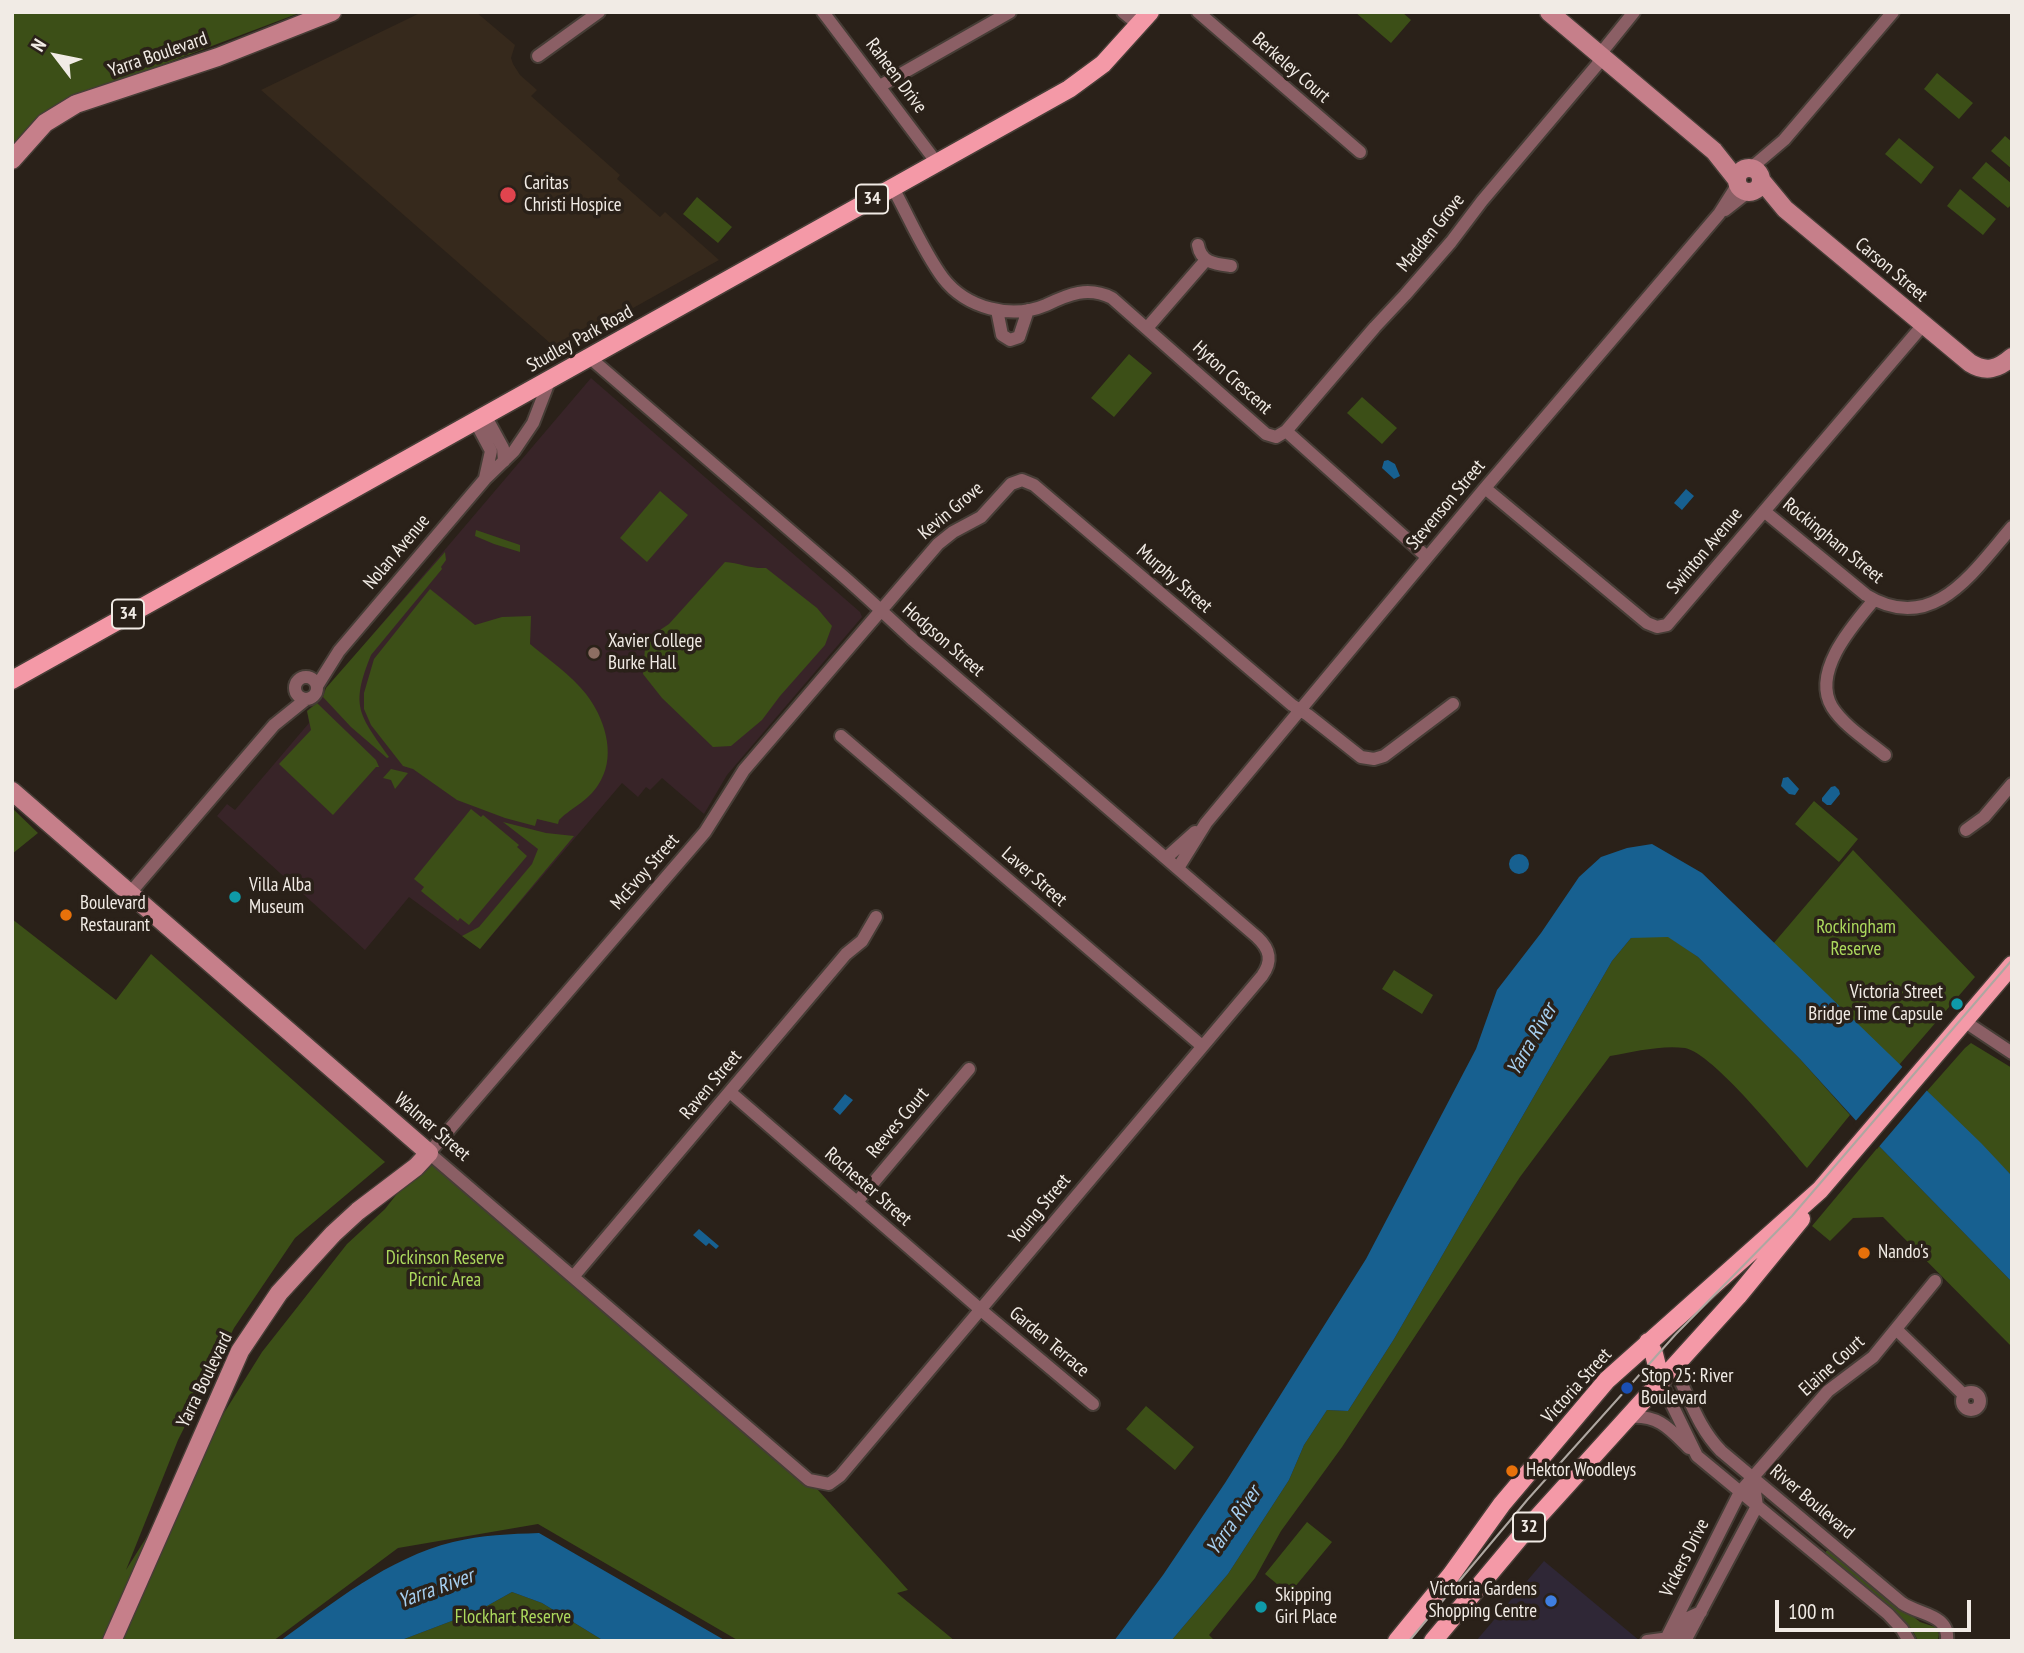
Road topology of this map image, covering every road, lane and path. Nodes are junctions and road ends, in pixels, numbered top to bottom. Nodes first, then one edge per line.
1 (332, 12) edge
2 (600, 12) edge
3 (823, 12) edge
4 (1010, 12) edge
5 (1123, 12) edge
6 (1198, 12) edge
7 (1549, 12) edge
8 (1634, 12) edge
9 (1893, 12) edge
10 (1145, 19) edge
11 (538, 56) dead end
12 (1601, 56) junction
13 (880, 86) junction
14 (1360, 152) dead end
15 (12, 160) edge
16 (937, 163) junction
17 (1749, 180) junction
18 (893, 188) junction
19 (1198, 245) dead end
20 (1206, 260) junction
21 (1231, 266) dead end
22 (997, 310) junction
23 (1028, 310) junction
24 (1923, 325) junction
25 (1147, 328) junction
26 (589, 357) junction
27 (2012, 357) edge
28 (550, 379) junction
29 (480, 418) junction
30 (1286, 431) junction
31 (505, 461) junction
32 (485, 479) junction
33 (1022, 480) joint
34 (1485, 488) junction
35 (1765, 511) junction
36 (2012, 527) edge
37 (1427, 557) junction
38 (1874, 600) junction
39 (880, 610) junction
40 (339, 651) junction
41 (307, 677) junction
42 (12, 680) edge
43 (317, 686) junction
44 (295, 690) junction
45 (305, 700) junction
46 (1453, 704) dead end
47 (1300, 710) junction
48 (274, 725) junction
49 (841, 736) dead end
50 (1885, 755) dead end
51 (2012, 784) edge
52 (12, 791) edge
53 (1206, 823) junction
54 (1966, 830) dead end
55 (1166, 858) junction
56 (1178, 868) junction
57 (130, 893) junction
58 (876, 917) dead end
59 (1269, 953) joint
60 (2012, 965) edge
61 (1964, 1021) junction
62 (1202, 1046) junction
63 (2012, 1053) edge
64 (969, 1069) dead end
65 (730, 1092) junction
66 (429, 1153) junction
67 (1820, 1190) junction
68 (857, 1202) junction
69 (573, 1277) junction
70 (1935, 1281) dead end
71 (981, 1310) junction
72 (1897, 1330) junction
73 (1653, 1337) junction
74 (1674, 1368) junction
75 (1661, 1382) junction
76 (1964, 1395) dead end
77 (1093, 1404) dead end
78 (1629, 1417) junction
79 (1697, 1456) junction
80 (1753, 1478) junction
81 (829, 1484) joint
82 (1740, 1492) junction
83 (1757, 1506) junction
84 (1791, 1511) junction
85 (1780, 1525) junction
86 (1821, 1536) junction
87 (1810, 1549) junction
88 (1695, 1580) junction
89 (1713, 1589) junction
90 (1701, 1612) junction
91 (1666, 1639) edge
92 (112, 1641) edge
93 (1397, 1641) edge
94 (1433, 1641) edge
95 (1647, 1641) edge
96 (1685, 1641) edge
97 (1909, 1641) edge
98 (1947, 1641) edge

1 - 15 street, Yarra Boulevard
2 - 11 street
3 - 13 street, Raheen Drive
4 - 13 street
5 - 10 street
6 - 14 street, Berkeley Court
7 - 12 street, Carson Street
8 - 12 street, Madden Grove
9 - 17 street, Stevenson Street
10 - 16 main road, Studley Park Road / 34
12 - 17 street, Carson Street
12 - 30 street, Madden Grove
13 - 16 street, Raheen Drive
16 - 18 main road, Studley Park Road / 34
17 - 24 street, Carson Street
17 - 34 street, Stevenson Street
18 - 22 street, Hyton Crescent
18 - 26 main road, Studley Park Road / 34
19 - 20 street
20 - 21 street
20 - 25 street
22 - 23 street, Hyton Crescent
22 - 23 street
23 - 25 street, Hyton Crescent
24 - 27 street, Carson Street
24 - 35 street, Swinton Avenue
25 - 30 street, Hyton Crescent
26 - 28 main road, Studley Park Road / 34
26 - 39 street, Hodgson Street
28 - 29 main road, Studley Park Road / 34
28 - 31 street, Nolan Avenue
29 - 31 street
29 - 32 street
29 - 42 main road, Studley Park Road / 34
30 - 37 street, Hyton Crescent
31 - 32 street, Nolan Avenue
32 - 40 street, Nolan Avenue
33 - 39 street, Kevin Grove
33 - 47 street, Murphy Street
34 - 35 street, Swinton Avenue
34 - 37 street, Stevenson Street
35 - 38 street, Rockingham Street
36 - 38 street, Rockingham Street
37 - 47 street, Stevenson Street
38 - 50 street
39 - 55 street, Hodgson Street
39 - 66 street, McEvoy Street
40 - 41 street, Nolan Avenue
40 - 43 street, Nolan Avenue
41 - 43 street
41 - 44 street
43 - 45 street
44 - 45 street
44 - 48 street
45 - 48 street
46 - 47 street, Murphy Street
47 - 53 street, Stevenson Street
48 - 57 street
49 - 62 street, Laver Street
51 - 54 street
52 - 57 street, Walmer Street
53 - 55 street, Stevenson Street
53 - 56 street, Stevenson Street
55 - 56 street, Hodgson Street
56 - 59 street, Hodgson Street
57 - 66 street, Walmer Street
58 - 65 street, Raven Street
59 - 62 street, Young Street
60 - 61 main road, 32
61 - 63 street
61 - 67 main road, Victoria Street / 32
62 - 71 street, Young Street
64 - 68 street, Reeves Court
65 - 68 street, Rochester Street
65 - 69 street, Raven Street
66 - 69 street, Walmer Street
66 - 92 street, Yarra Boulevard
67 - 73 main road, Victoria Street / 32
67 - 74 main road, Victoria Street / 32
68 - 71 street, Rochester Street
69 - 81 street, Walmer Street
70 - 72 street, Elaine Court
71 - 77 street, Garden Terrace
71 - 81 street, Young Street
72 - 76 street
72 - 80 street, Elaine Court
73 - 74 main road
73 - 75 main road
73 - 93 main road, Victoria Street / 32
74 - 75 main road, Victoria Street / 32
74 - 80 street, River Boulevard
75 - 78 main road, Victoria Street / 32
75 - 79 street, River Boulevard
78 - 79 street, River Boulevard
78 - 94 main road, Victoria Street / 32
79 - 82 street, River Boulevard
80 - 82 street, Elaine Court
80 - 83 street
80 - 84 street, River Boulevard
82 - 83 street, River Boulevard
82 - 88 street, Vickers Drive
83 - 85 street, River Boulevard
83 - 89 street, Vickers Drive
84 - 85 street
84 - 86 street, River Boulevard
85 - 87 street, River Boulevard
86 - 87 street
86 - 98 street, River Boulevard
87 - 97 street, River Boulevard
88 - 89 street
88 - 91 street, Vickers Drive
89 - 90 street, Vickers Drive
90 - 91 street
90 - 96 street, Vickers Drive
91 - 95 street

